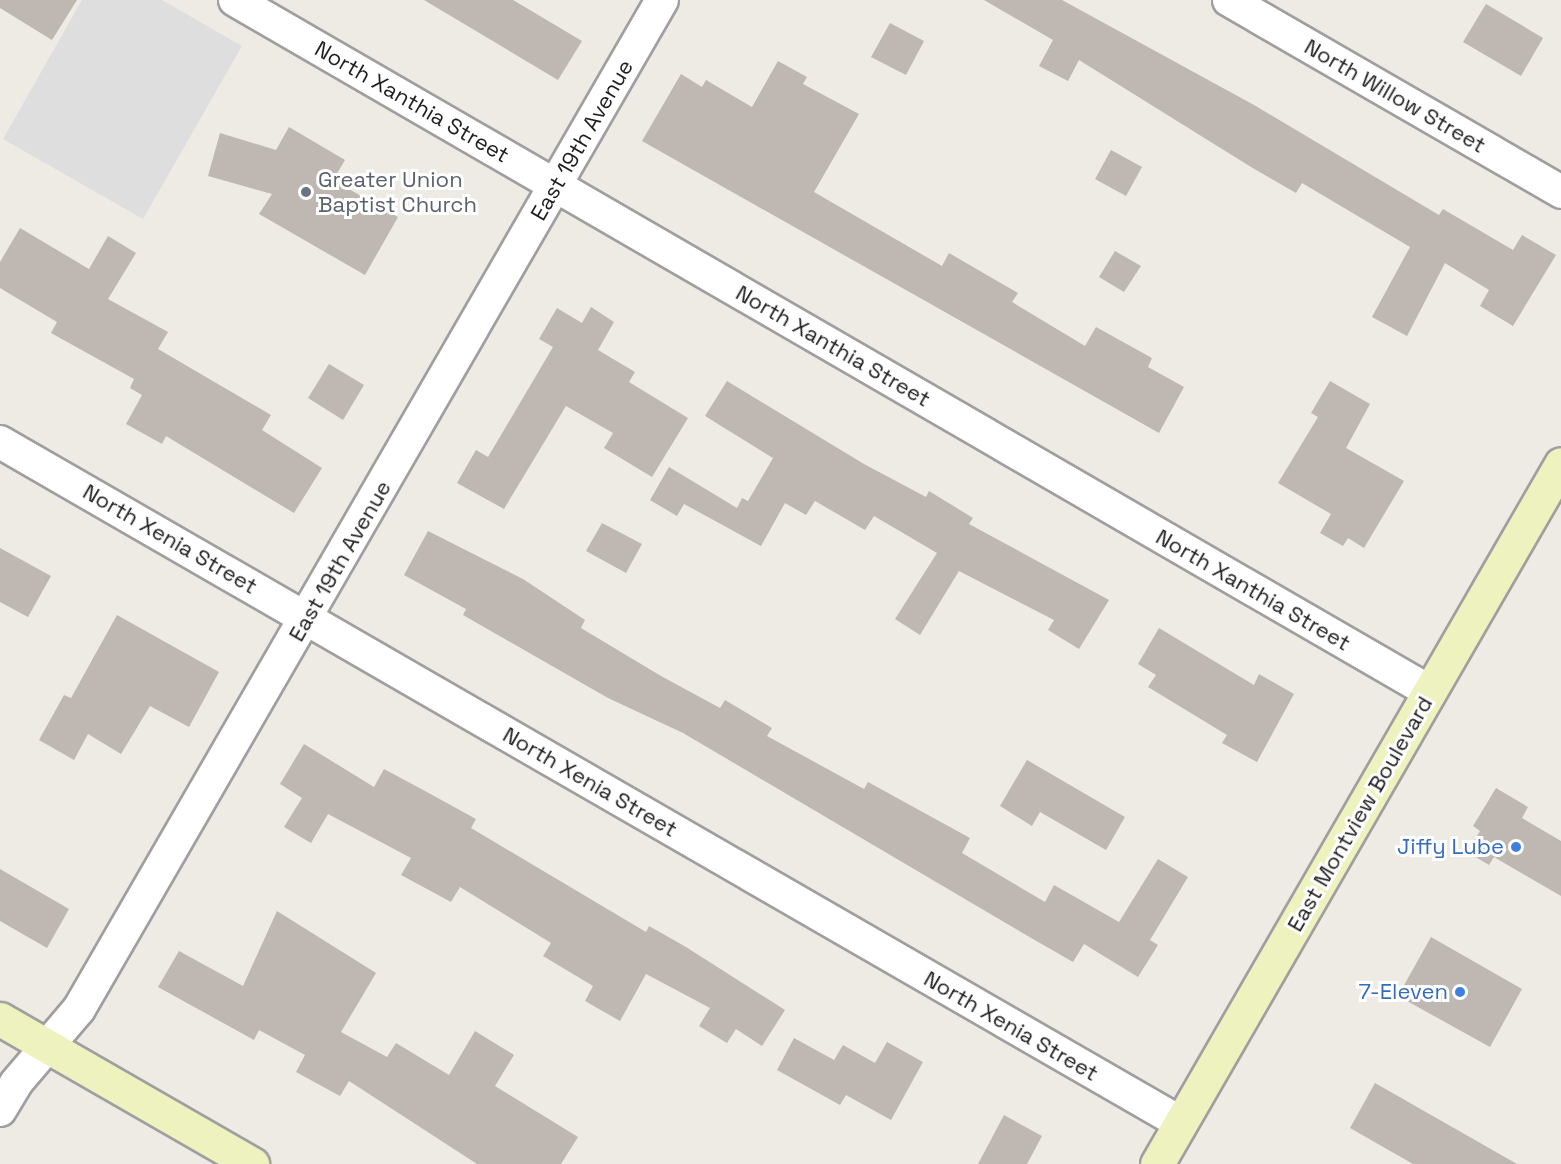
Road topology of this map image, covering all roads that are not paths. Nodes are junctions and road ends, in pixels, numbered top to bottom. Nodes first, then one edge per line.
1 (235, 0) edge
2 (662, 0) edge
3 (1229, 0) edge
4 (556, 185) junction
5 (1561, 192) edge
6 (0, 442) edge
7 (1559, 474) edge
8 (307, 618) junction
9 (1430, 692) junction
10 (0, 1019) edge
11 (46, 1046) junction
12 (0, 1110) edge
13 (1180, 1124) junction
14 (252, 1164) edge
15 (1157, 1164) edge

1 - 4 street, North Xanthia Street
2 - 4 street, East 19th Avenue
3 - 5 street, North Willow Street
4 - 8 street, East 19th Avenue
4 - 9 street, North Xanthia Street
6 - 8 street, North Xenia Street
7 - 9 main road, East Montview Boulevard
8 - 11 street, East 19th Avenue
8 - 13 street, North Xenia Street
9 - 13 main road, East Montview Boulevard
10 - 11 main road
11 - 12 street, East 19th Avenue
11 - 14 main road
13 - 15 main road, East Montview Boulevard

